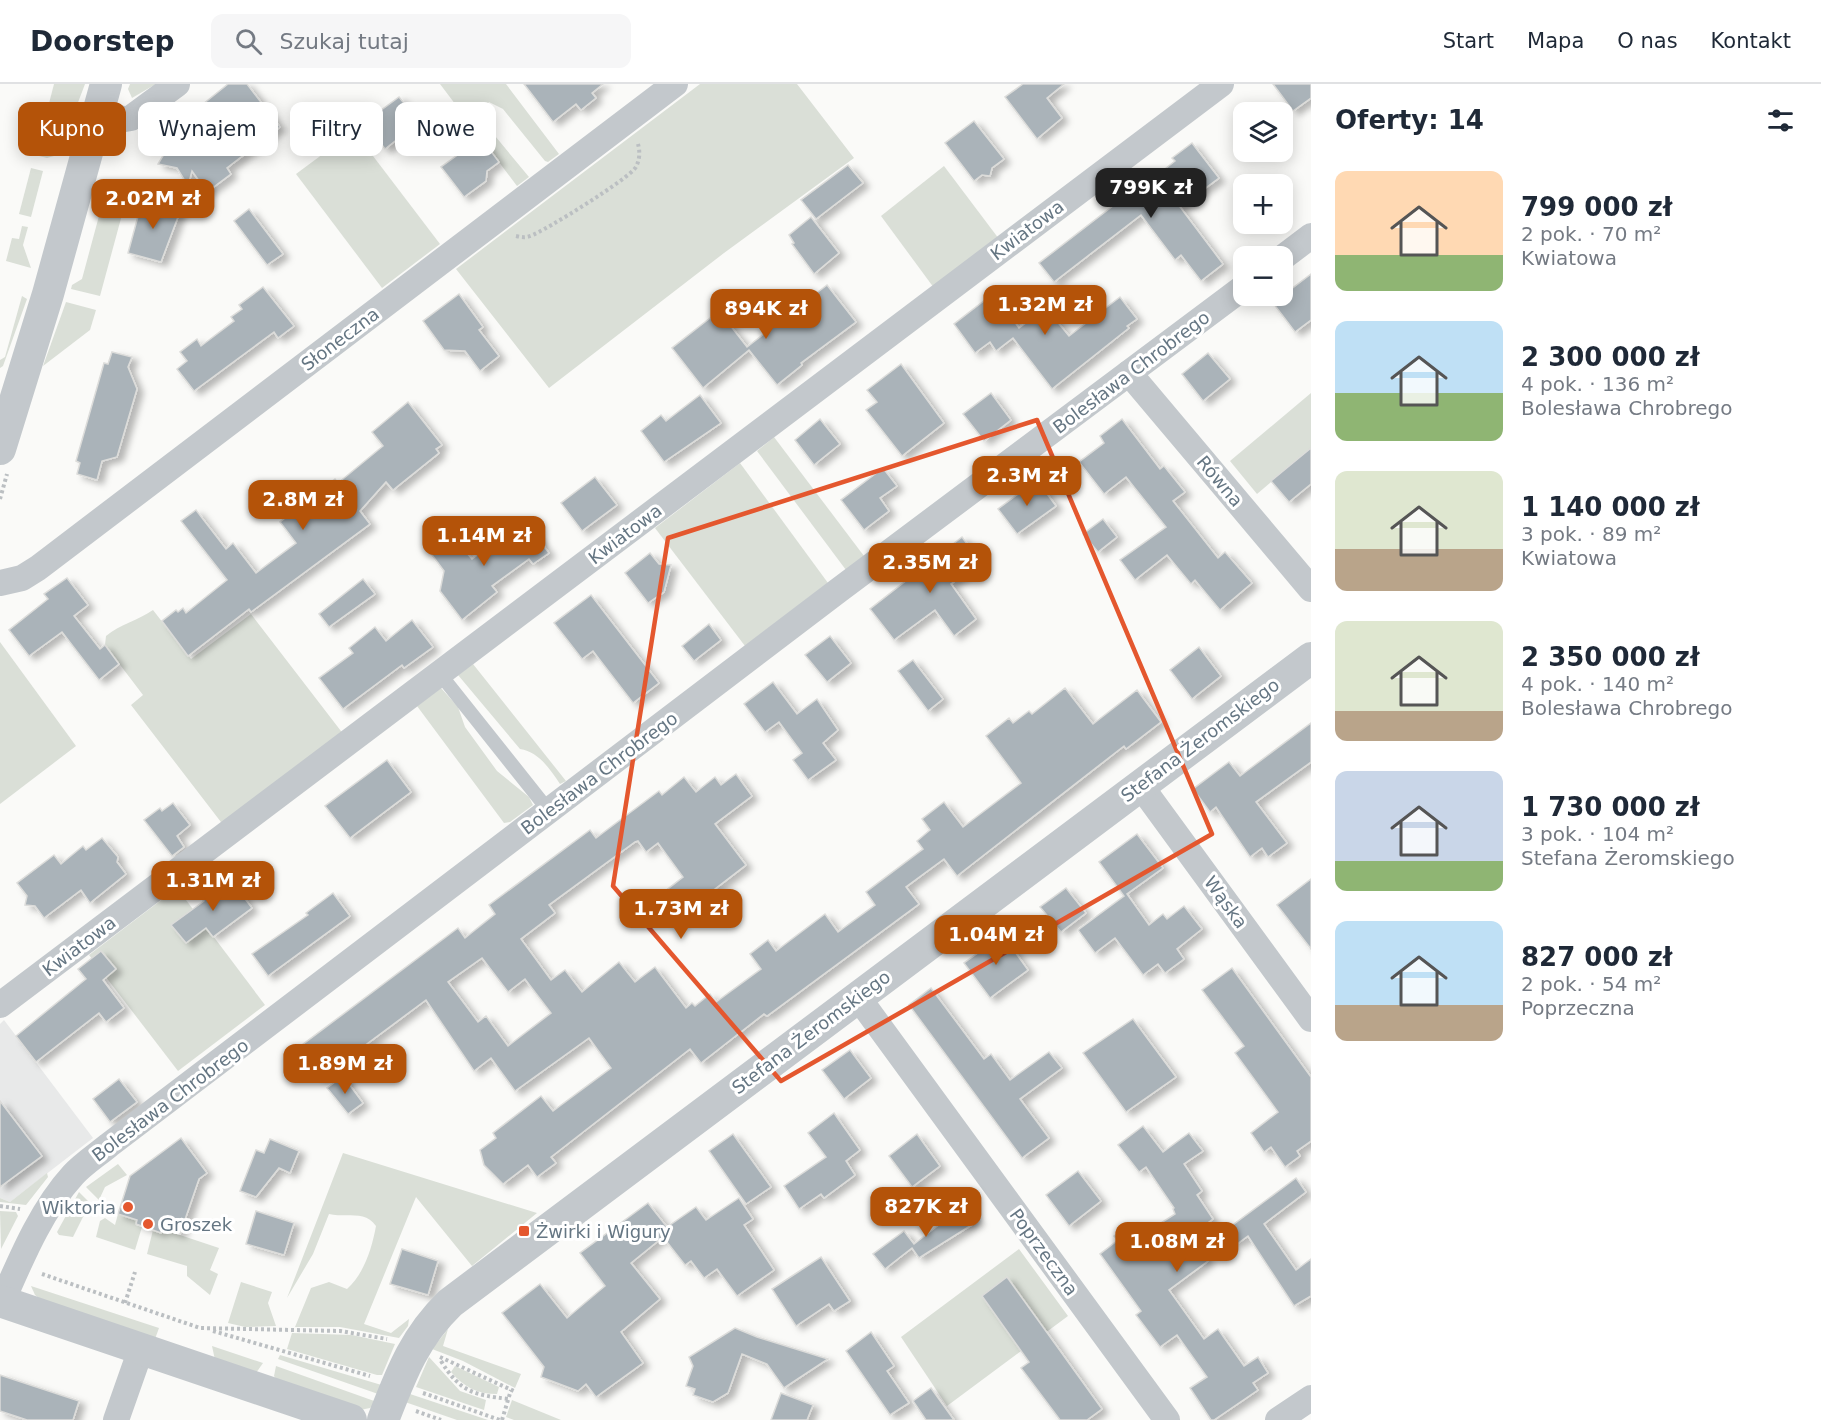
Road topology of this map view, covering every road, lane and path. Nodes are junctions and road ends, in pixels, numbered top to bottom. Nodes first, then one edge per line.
1 (106, 84) edge
2 (177, 84) edge
3 (675, 84) edge
4 (1221, 84) edge
5 (101, 102) edge
6 (126, 119) edge
7 (625, 121) junction
8 (87, 156) edge
9 (493, 222) junction
10 (1311, 236) edge
11 (1293, 250) edge
12 (1233, 295) edge
13 (1129, 373) junction
14 (7, 403) edge
15 (0, 449) edge
16 (0, 583) edge
17 (1311, 589) edge
18 (1311, 658) edge
19 (440, 674) junction
20 (1140, 785) junction
21 (549, 811) junction
22 (857, 996) junction
23 (0, 1005) edge
24 (1311, 1019) edge
25 (0, 1206) edge
26 (29, 1210) dead end
27 (18, 1266) junction
28 (135, 1272) dead end
29 (1, 1301) edge
30 (125, 1303) junction
31 (207, 1329) junction
32 (388, 1339) dead end
33 (141, 1349) junction
34 (433, 1355) dead end
35 (439, 1357) junction
36 (397, 1384) junction
37 (1311, 1398) edge
38 (509, 1399) junction
39 (116, 1420) edge
40 (351, 1420) edge
41 (383, 1420) edge
42 (501, 1420) edge
43 (1167, 1420) edge
44 (1278, 1420) edge

1 - 5 street
2 - 6 street
3 - 7 street, Słoneczna
4 - 19 street, Kwiatowa
7 - 9 street, Słoneczna
7 - 9 path
8 - 14 street
9 - 16 street, Słoneczna
10 - 11 street
12 - 13 street, Bolesława Chrobrego
13 - 17 street, Równa
13 - 21 street, Bolesława Chrobrego
14 - 15 street
18 - 20 street, Stefana Żeromskiego
19 - 21 lane
19 - 23 street, Kwiatowa
20 - 22 street, Stefana Żeromskiego
20 - 24 street, Wąska
21 - 27 street, Bolesława Chrobrego
22 - 36 street, Stefana Żeromskiego
22 - 43 street, Poprzeczna
25 - 26 path
27 - 29 street, Bolesława Chrobrego
27 - 30 path
28 - 30 path
29 - 33 street
30 - 31 path
31 - 32 path
31 - 36 path
33 - 39 street
33 - 40 street
34 - 35 path
35 - 38 path
35 - 38 path
36 - 41 street, Stefana Żeromskiego
36 - 42 path
37 - 44 street
38 - 42 path

